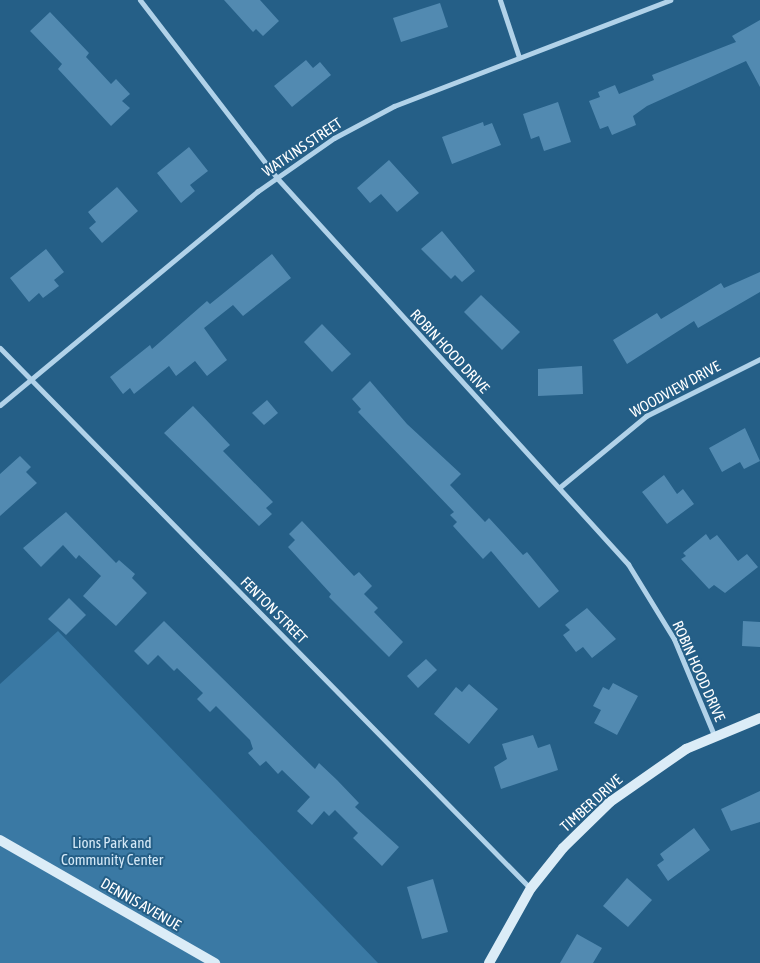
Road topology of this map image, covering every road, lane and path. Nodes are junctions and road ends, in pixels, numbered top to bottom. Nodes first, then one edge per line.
1 (140, 0) edge
2 (500, 0) edge
3 (670, 0) edge
4 (519, 57) junction
5 (278, 178) junction
6 (0, 348) edge
7 (760, 359) edge
8 (28, 378) junction
9 (0, 405) edge
10 (560, 487) junction
11 (760, 718) edge
12 (714, 734) junction
13 (0, 840) edge
14 (531, 888) junction
15 (215, 963) edge
16 (489, 963) edge

1 - 5 street, ROBIN HOOD DRIVE
2 - 4 street
3 - 4 street, WATKINS STREET
4 - 5 street, WATKINS STREET
5 - 8 street, WATKINS STREET
5 - 10 street, ROBIN HOOD DRIVE
6 - 8 street, FENTON STREET
7 - 10 street, WOODVIEW DRIVE
8 - 9 street, WATKINS STREET
8 - 14 street, FENTON STREET
10 - 12 street, ROBIN HOOD DRIVE
11 - 12 street, TIMBER DRIVE
12 - 14 street, TIMBER DRIVE
13 - 15 street, DENNIS AVENUE
14 - 16 street, TIMBER DRIVE

